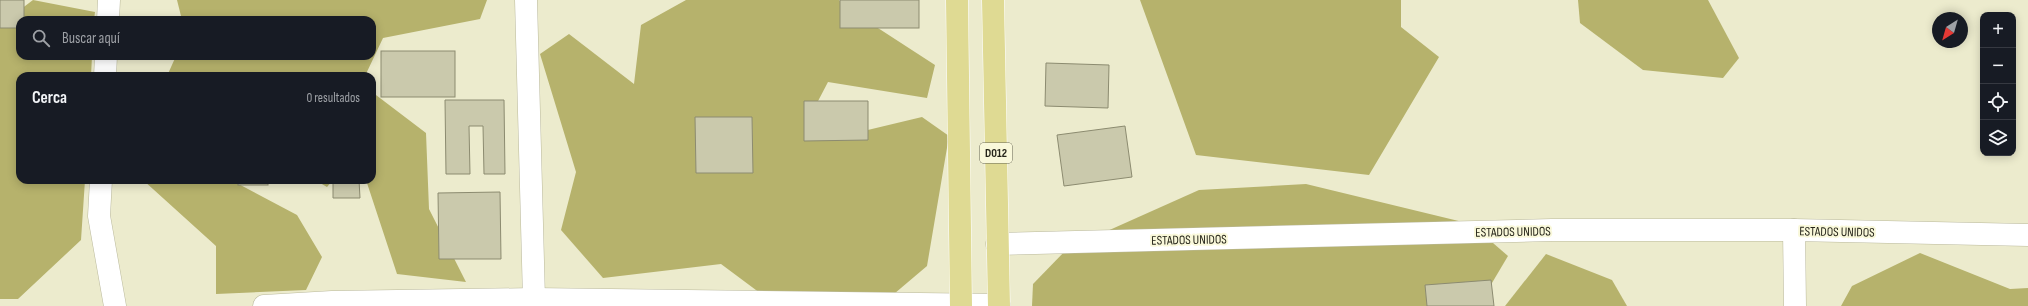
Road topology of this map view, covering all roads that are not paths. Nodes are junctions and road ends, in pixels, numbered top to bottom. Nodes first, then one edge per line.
1 (109, 0) edge
2 (526, 0) edge
3 (957, 0) edge
4 (993, 0) edge
5 (108, 16) edge
6 (106, 60) edge
7 (105, 72) edge
8 (101, 184) edge
9 (1794, 230) junction
10 (2028, 235) edge
11 (997, 244) junction
12 (534, 299) junction
13 (961, 305) edge
14 (115, 306) edge
15 (264, 306) edge
16 (999, 306) edge
17 (1795, 306) edge

1 - 5 street
2 - 12 street
3 - 13 main road
4 - 11 main road, D012
6 - 7 street
8 - 14 street
9 - 10 street, ESTADOS UNIDOS
9 - 11 street, ESTADOS UNIDOS
9 - 17 street
11 - 16 main road, D012
12 - 13 street
12 - 15 street
13 - 16 street

